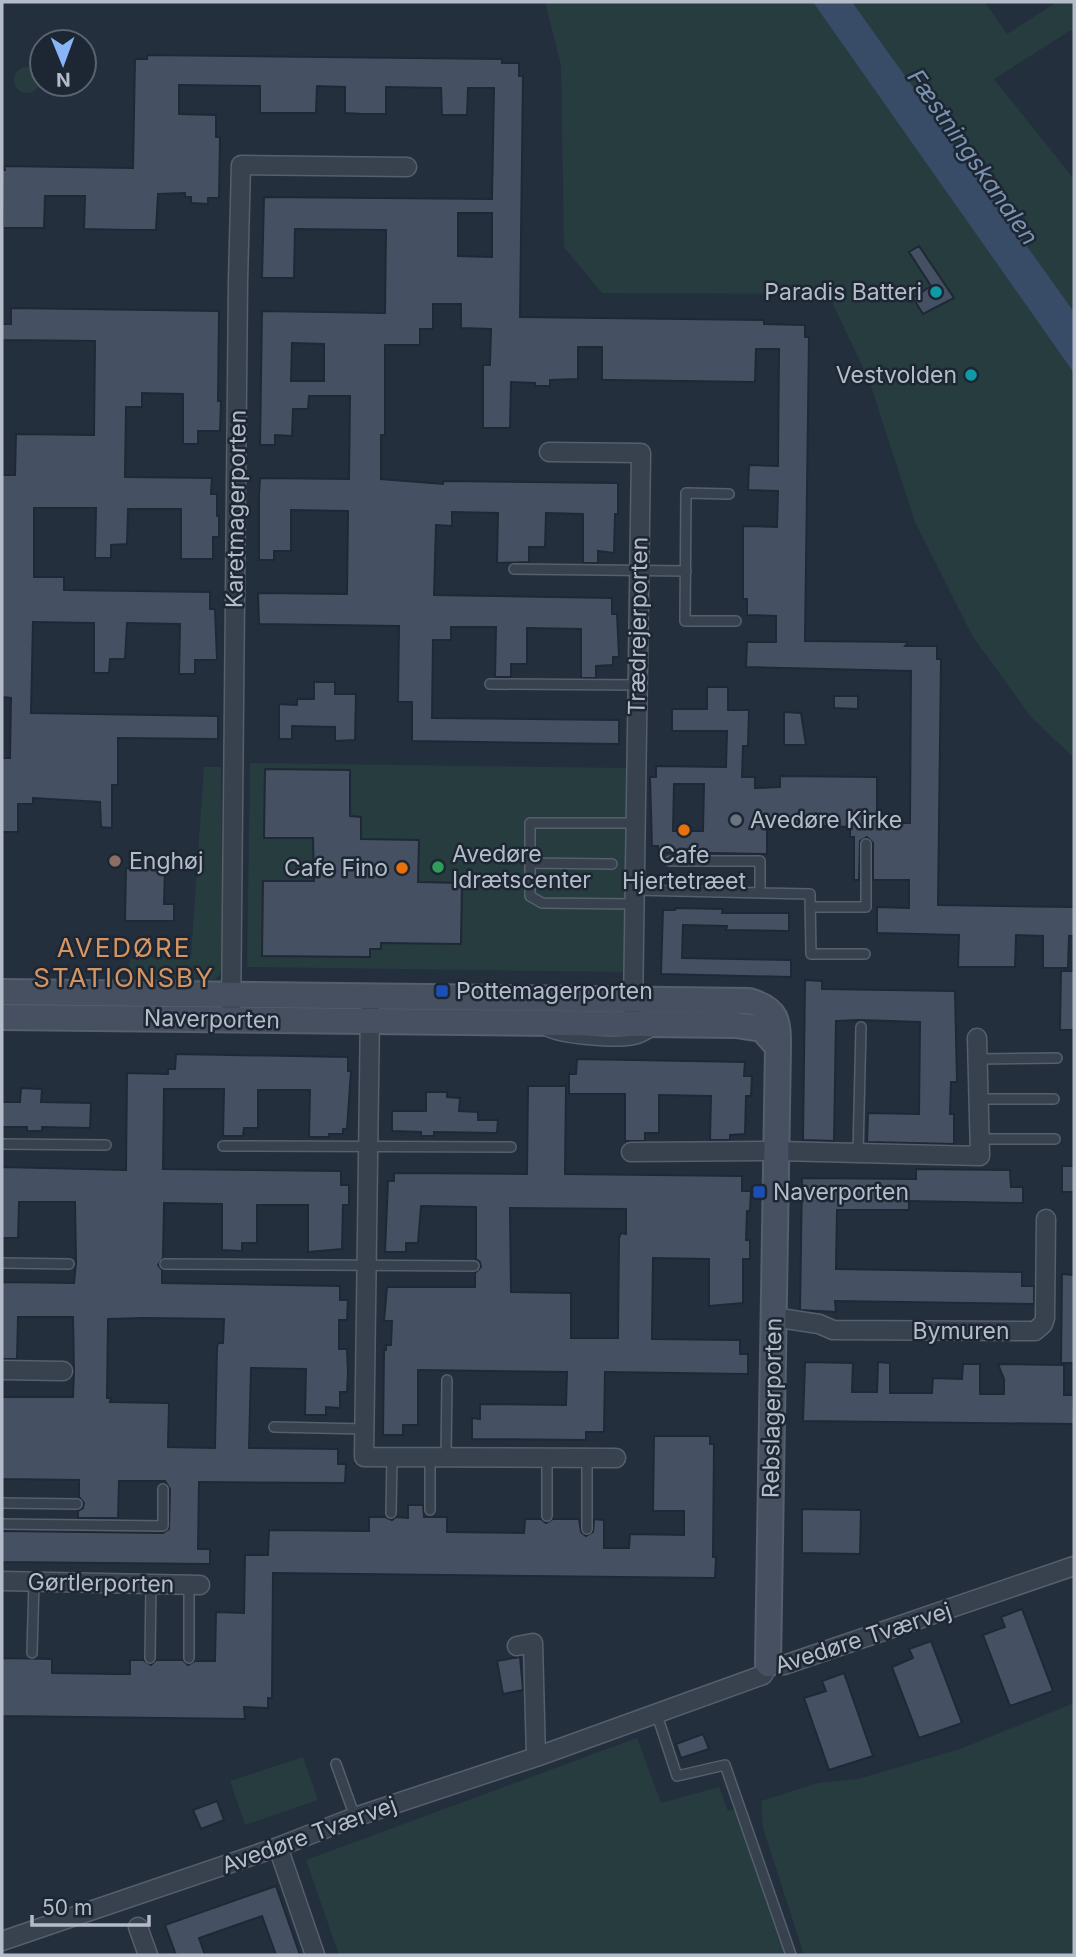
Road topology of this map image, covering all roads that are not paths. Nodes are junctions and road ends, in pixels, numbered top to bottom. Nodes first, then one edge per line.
1 (407, 167) dead end
2 (549, 452) dead end
3 (729, 494) dead end
4 (514, 569) dead end
5 (686, 571) junction
6 (639, 572) junction
7 (736, 621) dead end
8 (490, 684) dead end
9 (638, 685) junction
10 (635, 822) junction
11 (866, 844) dead end
12 (670, 861) dead end
13 (530, 863) junction
14 (612, 864) dead end
15 (760, 893) junction
16 (634, 897) junction
17 (810, 907) junction
18 (865, 954) dead end
19 (2, 992) edge
20 (370, 996) junction
21 (633, 999) junction
22 (231, 1007) junction
23 (2, 1017) edge
24 (370, 1021) junction
25 (532, 1023) junction
26 (633, 1024) junction
27 (671, 1024) junction
28 (861, 1027) dead end
29 (978, 1038) dead end
30 (778, 1047) junction
31 (1057, 1058) dead end
32 (979, 1059) junction
33 (979, 1099) junction
34 (1054, 1099) dead end
35 (980, 1139) junction
36 (1055, 1139) dead end
37 (2, 1144) edge
38 (106, 1145) dead end
39 (223, 1146) dead end
40 (368, 1147) junction
41 (511, 1147) dead end
42 (778, 1151) junction
43 (631, 1152) dead end
44 (858, 1153) junction
45 (1046, 1219) dead end
46 (2, 1263) edge
47 (69, 1264) dead end
48 (165, 1264) dead end
49 (367, 1264) junction
50 (474, 1266) dead end
51 (773, 1317) junction
52 (2, 1370) edge
53 (63, 1371) dead end
54 (447, 1380) dead end
55 (274, 1427) dead end
56 (365, 1429) junction
57 (392, 1457) junction
58 (438, 1457) junction
59 (547, 1458) junction
60 (587, 1458) junction
61 (616, 1458) dead end
62 (163, 1489) dead end
63 (2, 1503) edge
64 (77, 1504) dead end
65 (430, 1510) dead end
66 (391, 1513) dead end
67 (547, 1516) dead end
68 (2, 1524) edge
69 (587, 1529) dead end
70 (1074, 1566) edge
71 (2, 1581) edge
72 (34, 1582) junction
73 (150, 1584) junction
74 (194, 1585) joint
75 (517, 1646) dead end
76 (32, 1653) dead end
77 (150, 1658) dead end
78 (189, 1658) dead end
79 (768, 1664) junction
80 (657, 1715) junction
81 (536, 1757) junction
82 (336, 1764) dead end
83 (355, 1817) junction
84 (278, 1847) junction
85 (138, 1927) dead end
86 (2, 1941) edge
87 (148, 1955) edge
88 (315, 1955) edge
89 (791, 1955) edge

1 - 22 street, Karetmagerporten
2 - 6 street, Trædrejerporten
3 - 5 lane
4 - 6 lane
5 - 6 lane
5 - 7 lane
6 - 9 street, Trædrejerporten
8 - 9 lane
9 - 10 street, Trædrejerporten
10 - 13 lane
10 - 16 street, Trædrejerporten
11 - 17 lane
12 - 15 lane
13 - 14 lane
13 - 16 lane
15 - 16 lane
15 - 17 lane
16 - 21 street, Trædrejerporten
17 - 18 lane
19 - 22 street, Naverporten
20 - 21 street, Naverporten
20 - 22 street, Naverporten
20 - 24 street
21 - 26 street, Trædrejerporten
21 - 30 street, Naverporten
22 - 23 street, Naverporten
22 - 24 street, Naverporten
24 - 25 street, Naverporten
24 - 40 street
25 - 26 street, Naverporten
25 - 27 lane
26 - 27 street, Naverporten
27 - 30 street, Naverporten
28 - 44 lane
29 - 32 street
30 - 42 street, Rebslagerporten
31 - 32 lane
32 - 33 street
33 - 34 lane
33 - 35 street
35 - 36 lane
35 - 44 street
37 - 38 lane
39 - 40 lane
40 - 41 lane
40 - 49 street
42 - 43 street
42 - 44 street
42 - 51 street, Rebslagerporten
45 - 51 street, Bymuren
46 - 47 lane
48 - 49 lane
49 - 50 lane
49 - 56 street
51 - 79 street, Rebslagerporten
52 - 53 street
54 - 58 lane
55 - 56 lane
56 - 57 street
57 - 58 street
57 - 66 lane
58 - 59 street
58 - 65 lane
59 - 60 street
59 - 67 lane
60 - 61 street
60 - 69 lane
62 - 68 lane
63 - 64 lane
70 - 79 street, Avedøre Tværvej
71 - 72 street, Gørtlerporten
72 - 73 street, Gørtlerporten
72 - 76 lane
73 - 74 street, Gørtlerporten
73 - 77 lane
74 - 78 lane
75 - 81 street
79 - 80 street, Avedøre Tværvej
80 - 81 street, Avedøre Tværvej
80 - 89 lane
81 - 83 street, Avedøre Tværvej
82 - 83 lane
83 - 84 street, Avedøre Tværvej
84 - 86 street, Avedøre Tværvej
84 - 88 street
85 - 87 street

